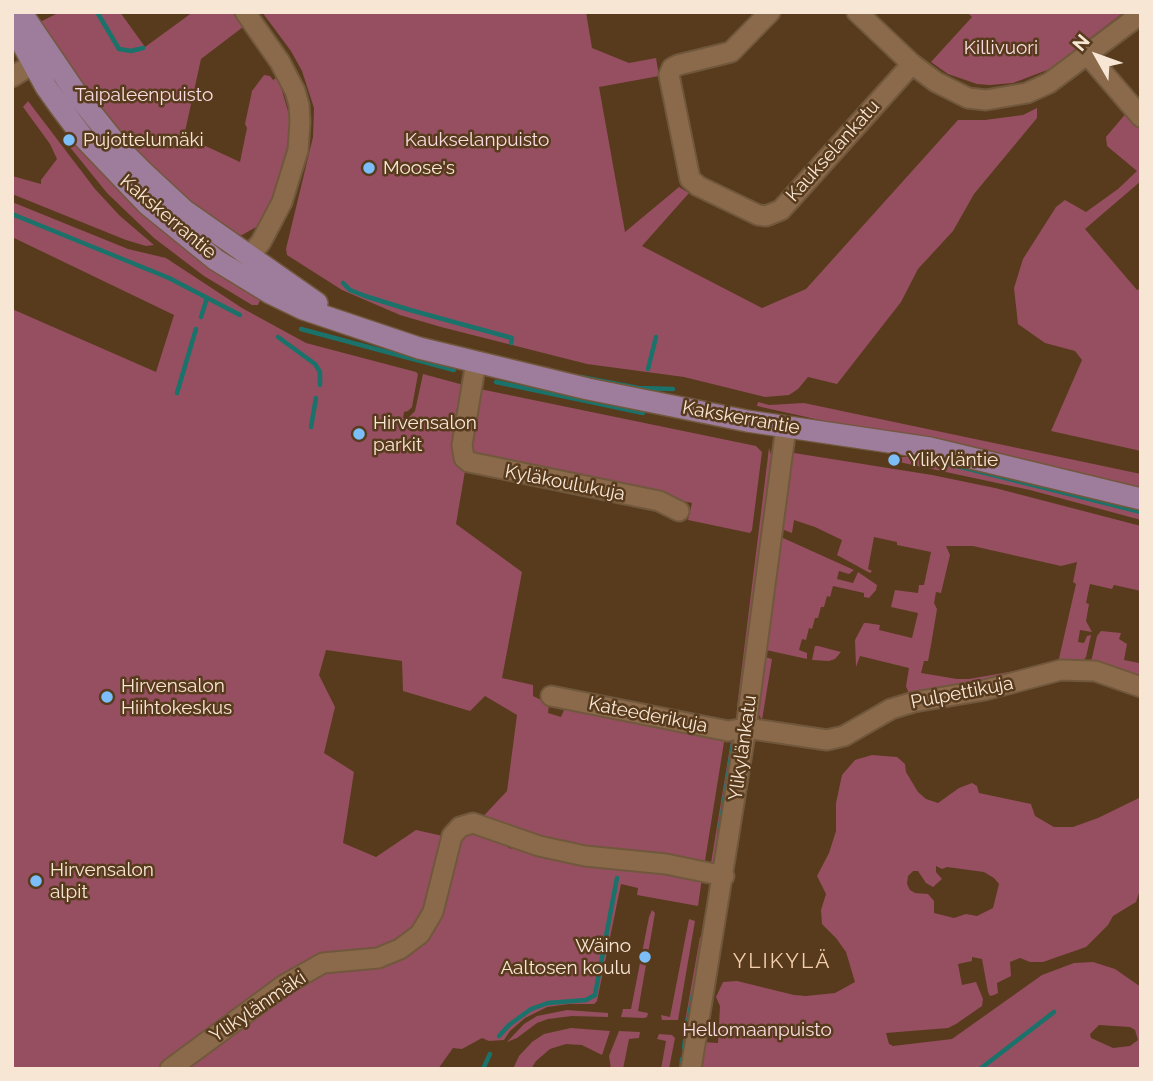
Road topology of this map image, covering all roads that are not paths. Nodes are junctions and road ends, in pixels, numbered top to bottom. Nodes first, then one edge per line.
1 (21, 12) edge
2 (245, 12) edge
3 (769, 12) edge
4 (858, 12) edge
5 (1141, 14) edge
6 (12, 25) edge
7 (1087, 54) junction
8 (41, 59) junction
9 (912, 64) junction
10 (12, 77) edge
11 (1141, 117) edge
12 (243, 265) junction
13 (476, 362) junction
14 (786, 427) junction
15 (1141, 499) edge
16 (679, 511) dead end
17 (1141, 687) edge
18 (551, 696) dead end
19 (746, 728) junction
20 (724, 876) junction
21 (170, 1069) edge
22 (691, 1069) edge

1 - 8 main road, Kakskerrantie
2 - 12 street
3 - 9 street, Kaukselankatu
4 - 9 street
5 - 7 street
6 - 8 main road, Kakskerrantie
7 - 9 street
7 - 11 street
8 - 10 street
8 - 12 main road, Kakskerrantie
12 - 13 main road, Kakskerrantie
13 - 14 main road, Kakskerrantie
13 - 16 street, Kyläkoulukuja
14 - 15 main road, Kakskerrantie
14 - 19 street, Ylikylänkatu
17 - 19 street, Pulpettikuja
18 - 19 street, Kateederikuja
19 - 20 street, Ylikylänkatu
20 - 21 street, Ylikylänmäki
20 - 22 street, Ylikylänkatu

